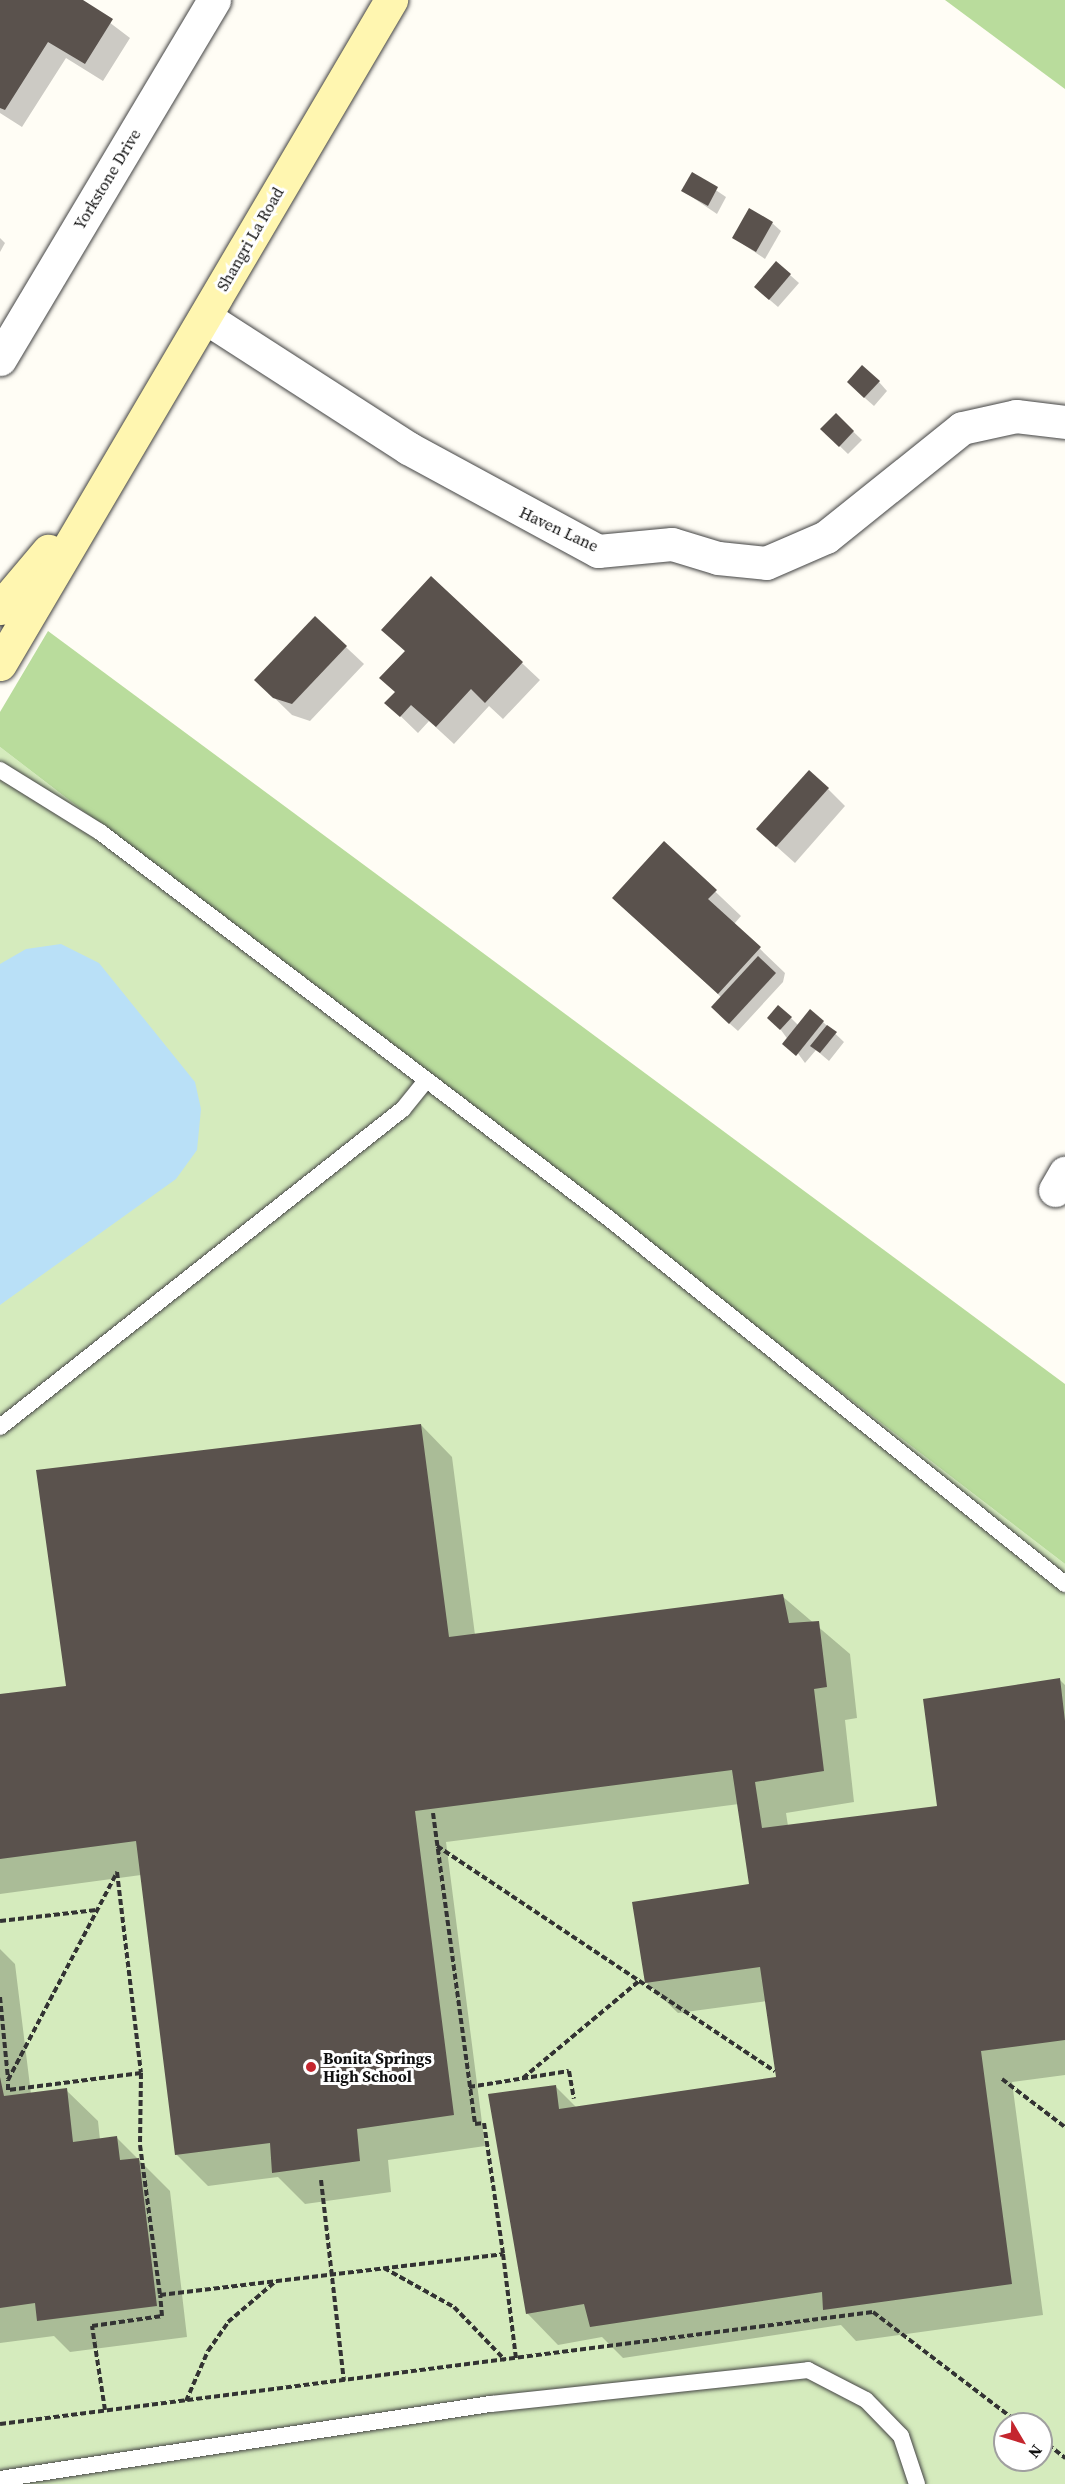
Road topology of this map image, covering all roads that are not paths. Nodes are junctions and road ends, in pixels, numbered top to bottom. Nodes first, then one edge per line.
1 (214, 0) edge
2 (391, 0) edge
3 (205, 317) junction
4 (0, 359) edge
5 (1065, 422) edge
6 (110, 479) junction
7 (0, 608) edge
8 (0, 664) edge
9 (0, 770) edge
10 (426, 1081) junction
11 (0, 1427) edge
12 (1065, 1584) edge
13 (0, 2479) edge
14 (917, 2484) edge

1 - 4 street, Yorkstone Drive
2 - 3 street, Shangri La Road
3 - 5 street, Haven Lane
3 - 6 street, Shangri La Road
6 - 7 street, Shangri La Road
6 - 8 street, Shangri La Road
9 - 10 lane
10 - 11 lane
10 - 12 lane
13 - 14 lane

